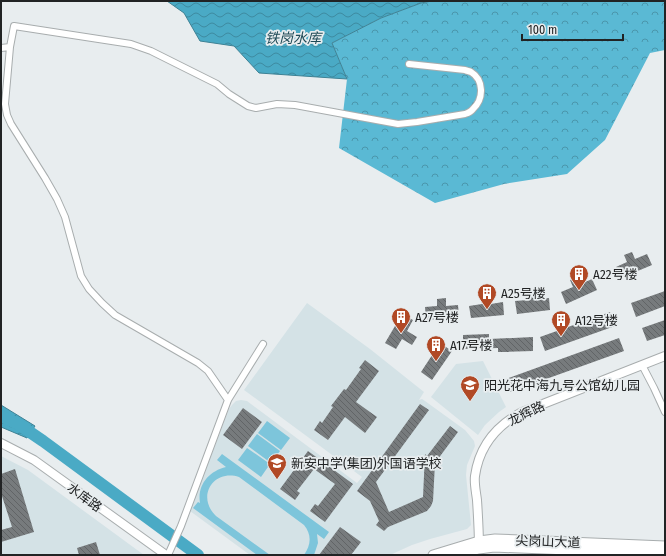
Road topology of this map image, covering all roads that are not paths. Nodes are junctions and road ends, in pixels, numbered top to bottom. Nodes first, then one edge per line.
1 (10, 47) junction
2 (1, 48) edge
3 (409, 64) dead end
4 (263, 344) dead end
5 (665, 356) edge
6 (642, 365) junction
7 (228, 400) junction
8 (665, 412) edge
9 (1, 443) edge
10 (665, 546) edge
11 (479, 548) edge
12 (665, 554) edge
13 (167, 555) edge
14 (433, 555) edge
15 (455, 555) edge

1 - 2 street
1 - 3 street
1 - 7 street
4 - 7 street
5 - 6 street, 龙辉路
6 - 8 street
6 - 11 street, 龙辉路
7 - 13 street
9 - 13 street, 水库路
10 - 11 main road, 尖岗山大道
11 - 12 main road, 尖岗山大道
11 - 14 main road, 尖岗山大道
11 - 15 main road, 尖岗山大道

